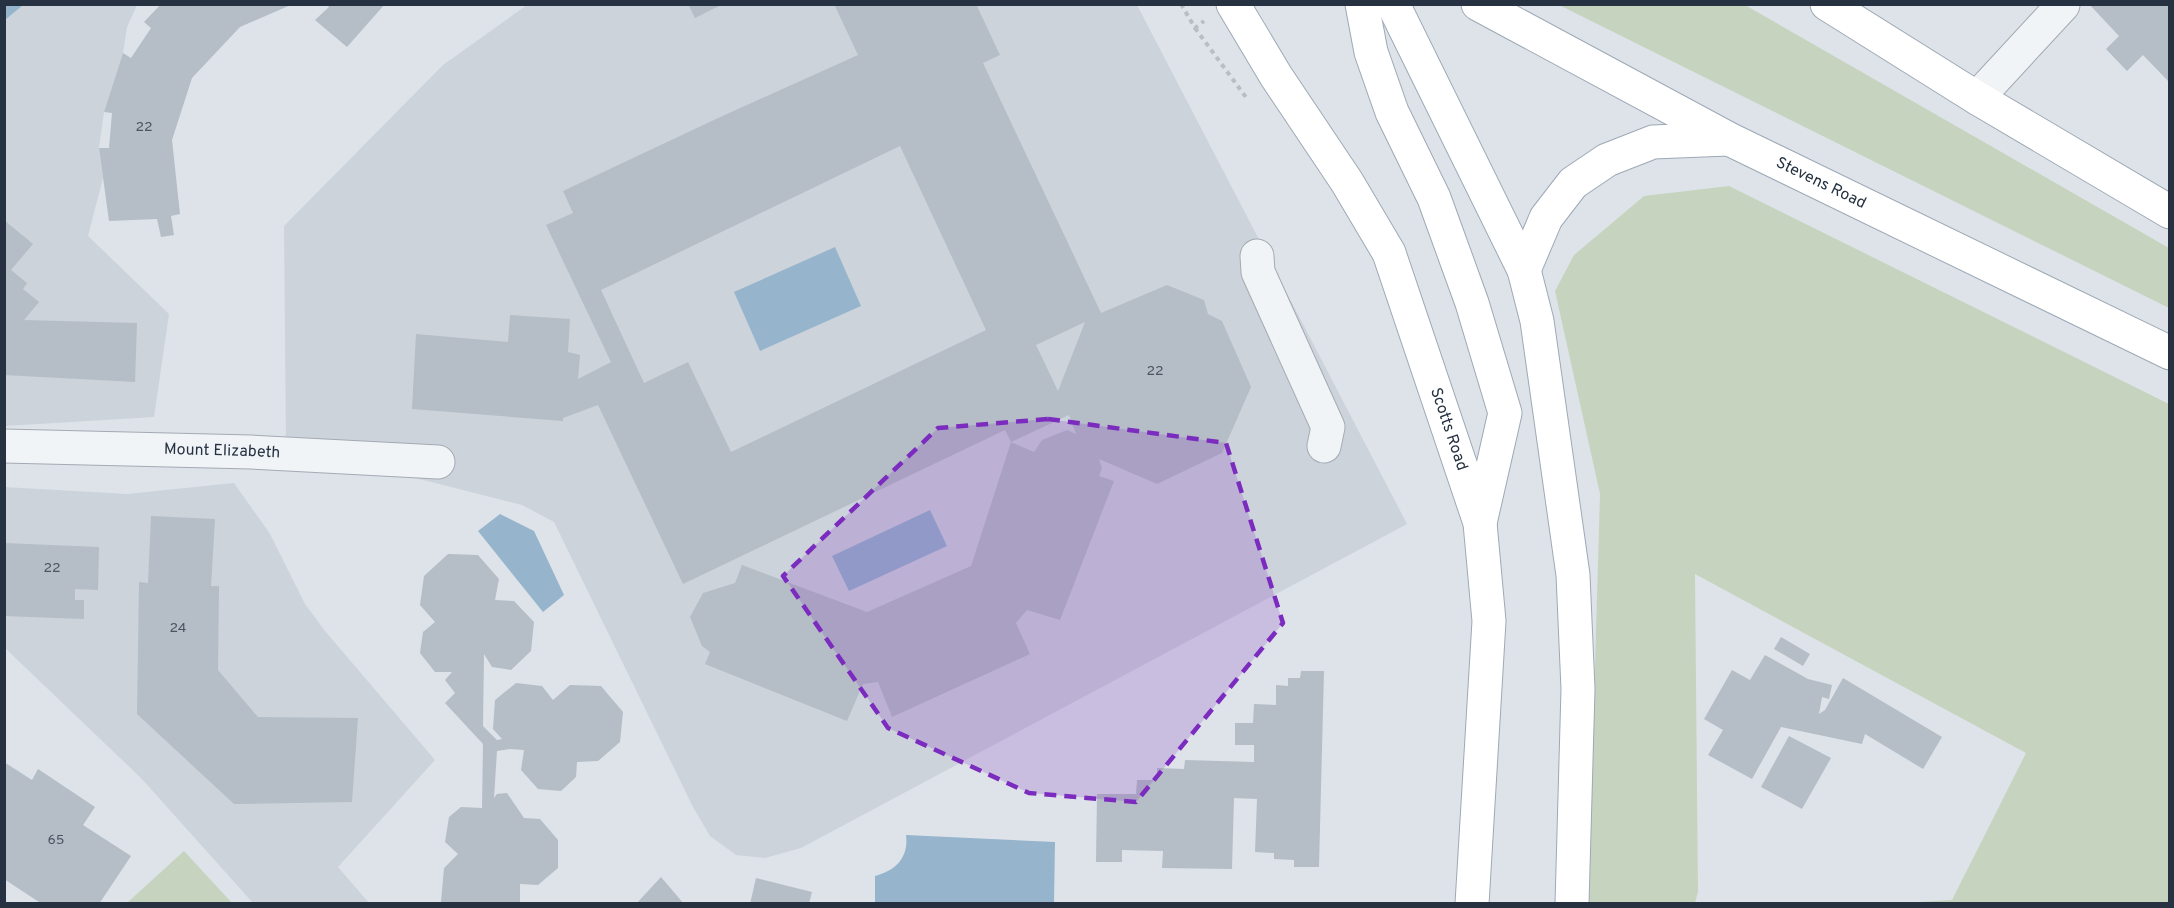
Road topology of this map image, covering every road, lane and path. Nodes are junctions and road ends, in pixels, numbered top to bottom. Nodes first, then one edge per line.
1 (1233, 4) edge
2 (1362, 4) edge
3 (1393, 4) edge
4 (1478, 4) edge
5 (1827, 4) edge
6 (2064, 5) edge
7 (1195, 28) dead end
8 (1977, 98) junction
9 (1251, 105) dead end
10 (1729, 139) junction
11 (2169, 212) edge
12 (1257, 256) dead end
13 (1524, 270) junction
14 (2169, 353) edge
15 (4, 446) edge
16 (1324, 446) dead end
17 (438, 462) dead end
18 (1480, 523) junction
19 (1472, 903) edge
20 (1572, 903) edge

1 - 18 main road, Scotts Road
2 - 18 main road
3 - 13 main road
4 - 10 main road, Stevens Road
5 - 8 main road
6 - 8 street
7 - 9 path
8 - 11 main road
10 - 13 main road
10 - 14 main road, Stevens Road
12 - 16 street
13 - 20 main road
15 - 17 street, Mount Elizabeth
18 - 19 main road, Scotts Road

